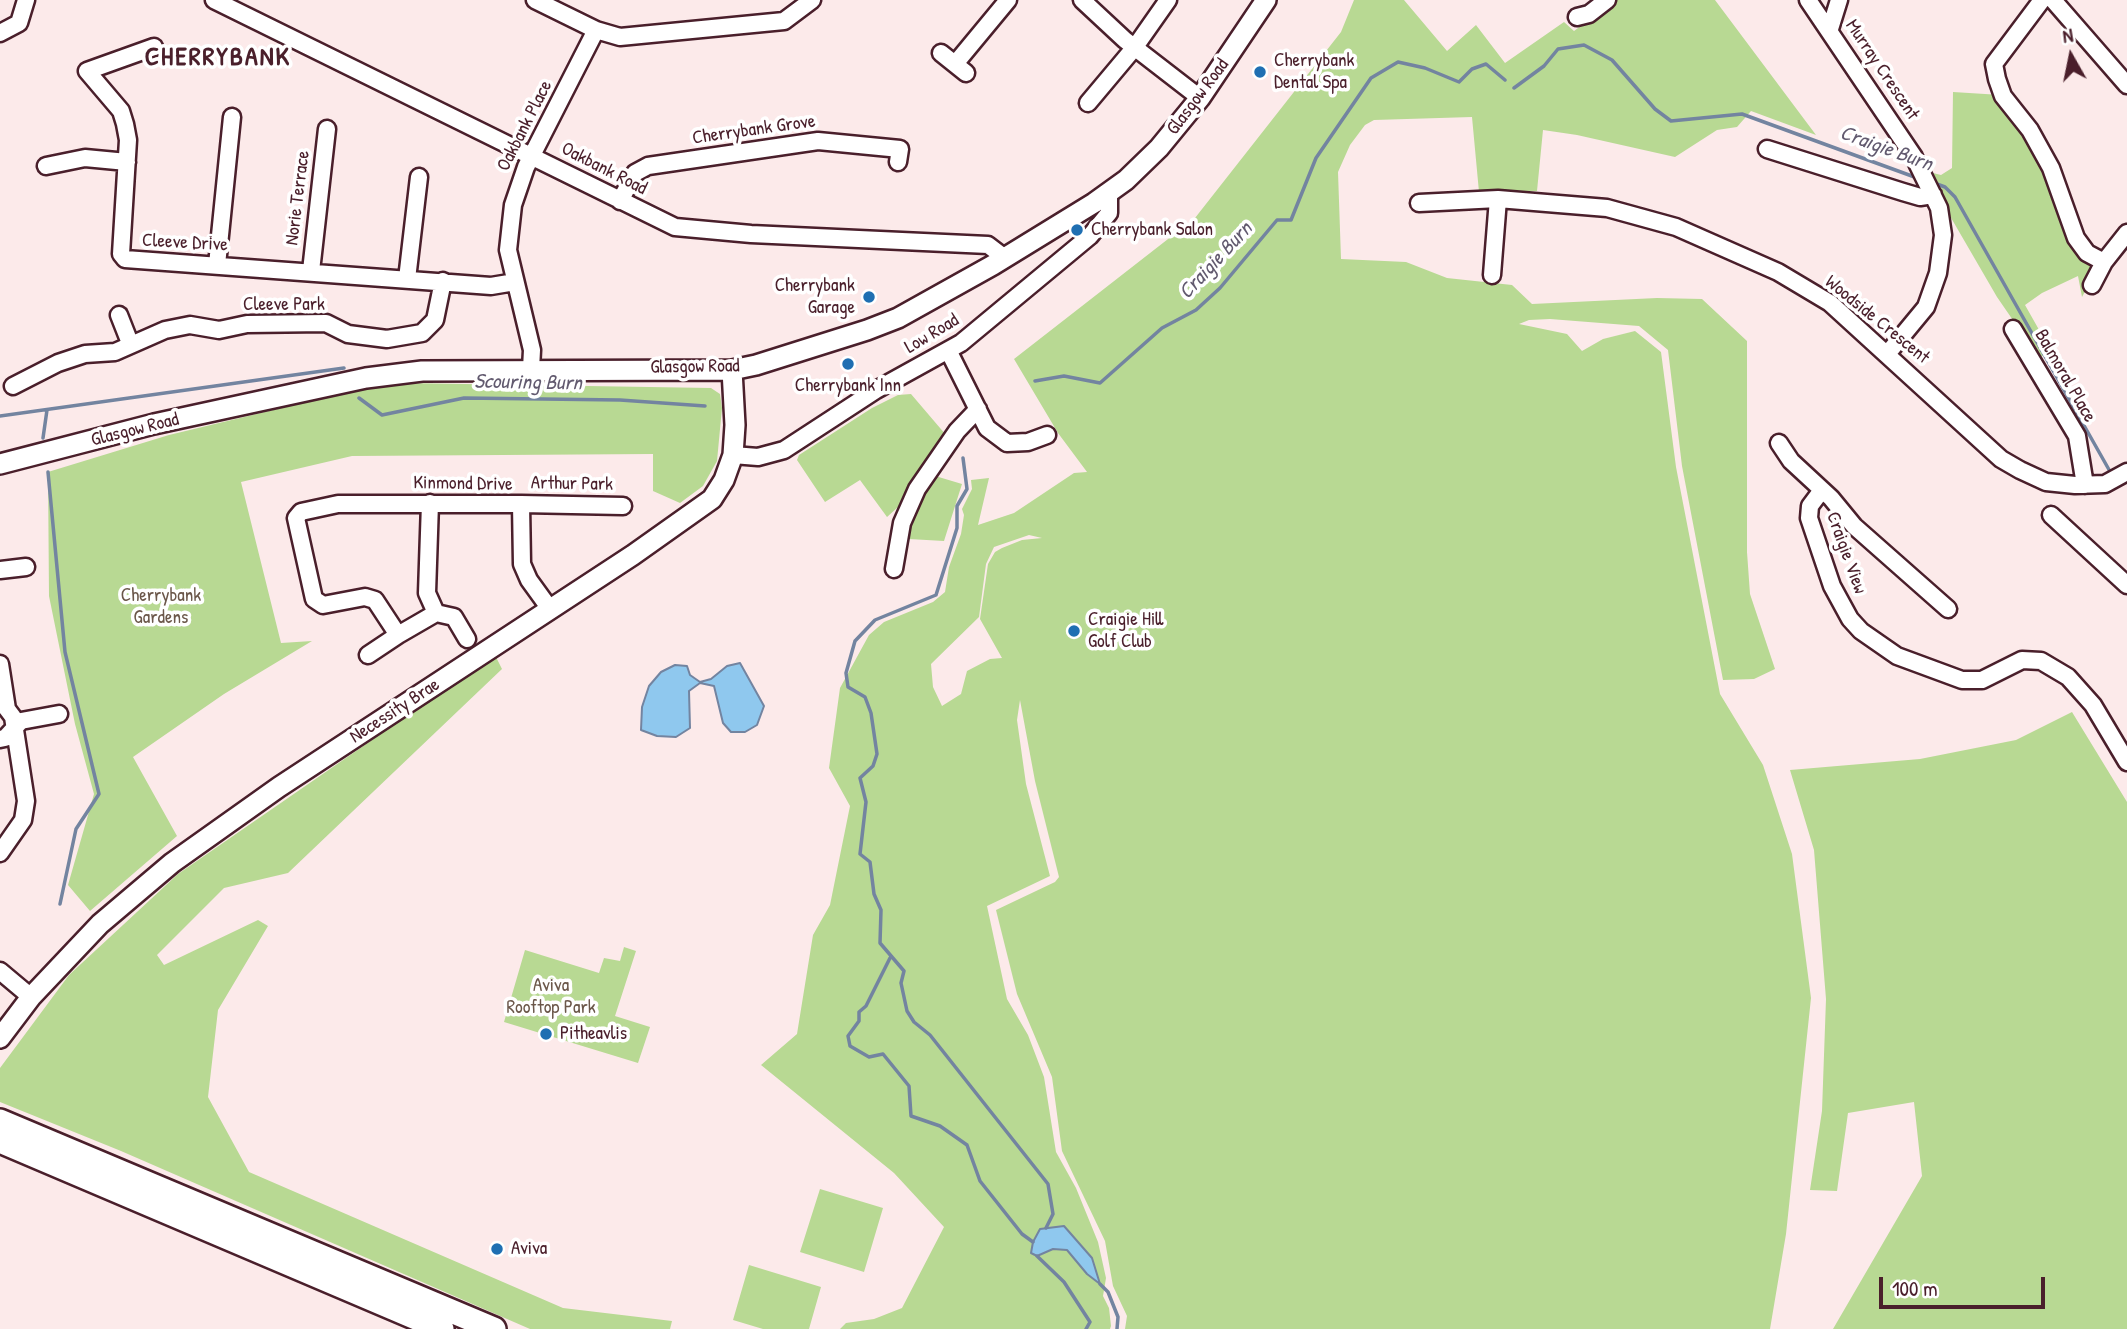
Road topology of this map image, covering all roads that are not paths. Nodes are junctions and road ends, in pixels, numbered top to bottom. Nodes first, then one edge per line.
1 (26, 0) edge
2 (214, 0) edge
3 (535, 0) edge
4 (812, 0) edge
5 (1008, 0) edge
6 (1082, 0) edge
7 (1168, 0) edge
8 (1266, 0) edge
9 (1607, 0) edge
10 (1808, 0) edge
11 (1839, 0) edge
12 (2042, 0) edge
13 (2062, 3) edge
14 (1577, 17) dead end
15 (1830, 29) junction
16 (597, 30) junction
17 (0, 33) edge
18 (154, 47) dead end
19 (1135, 47) junction
20 (941, 53) dead end
21 (2127, 85) edge
22 (1200, 98) junction
23 (1088, 103) dead end
24 (232, 117) dead end
25 (327, 130) dead end
26 (1767, 149) dead end
27 (534, 156) junction
28 (898, 162) dead end
29 (127, 163) junction
30 (46, 166) dead end
31 (419, 177) dead end
32 (1928, 185) junction
33 (1109, 193) junction
34 (1498, 199) junction
35 (620, 201) junction
36 (1419, 203) dead end
37 (2127, 233) edge
38 (1005, 258) junction
39 (2104, 262) junction
40 (217, 265) junction
41 (311, 271) junction
42 (1492, 275) dead end
43 (407, 279) junction
44 (443, 281) junction
45 (515, 282) junction
46 (2092, 285) dead end
47 (119, 315) dead end
48 (2013, 329) dead end
49 (130, 343) junction
50 (949, 352) junction
51 (1888, 353) junction
52 (531, 369) junction
53 (732, 370) junction
54 (13, 386) dead end
55 (978, 409) junction
56 (1046, 435) dead end
57 (1779, 443) dead end
58 (733, 455) junction
59 (0, 464) edge
60 (2121, 475) edge
61 (2085, 485) junction
62 (1822, 490) junction
63 (430, 503) junction
64 (521, 505) junction
65 (623, 506) dead end
66 (2051, 516) dead end
67 (26, 567) dead end
68 (894, 569) dead end
69 (0, 570) edge
70 (2127, 585) edge
71 (1948, 608) dead end
72 (550, 609) junction
73 (436, 612) junction
74 (398, 635) junction
75 (467, 639) dead end
76 (368, 655) dead end
77 (0, 664) edge
78 (59, 714) dead end
79 (15, 730) junction
80 (0, 739) edge
81 (2127, 762) edge
82 (0, 853) edge
83 (0, 971) edge
84 (31, 998) junction
85 (0, 1038) edge
86 (0, 1121) edge
87 (0, 1141) edge
88 (442, 1329) edge
89 (494, 1329) edge

1 - 17 street
2 - 27 street, Oakbank Road
3 - 16 street
4 - 16 street
5 - 20 street
6 - 19 street
7 - 19 street
8 - 22 main road, Glasgow Road
9 - 14 street
10 - 15 street, Murray Crescent
11 - 15 street
12 - 39 street
13 - 21 street
15 - 32 street, Murray Crescent
16 - 27 street, Oakbank Place
18 - 29 street, Cleeve Drive
19 - 22 street
19 - 23 street
22 - 33 main road, Glasgow Road
24 - 40 street
25 - 41 street, Norie Terrace
26 - 32 street
27 - 35 street, Oakbank Road
27 - 45 street, Oakbank Place
28 - 35 street, Cherrybank Grove
29 - 30 street
29 - 40 street, Cleeve Drive
31 - 43 street
32 - 51 street, Murray Crescent
33 - 38 main road, Glasgow Road
33 - 50 street, Low Road
34 - 36 street, Woodside Crescent
34 - 42 street
34 - 51 street, Woodside Crescent
35 - 38 street, Oakbank Road
37 - 39 street
38 - 53 main road, Glasgow Road
39 - 46 street
40 - 41 street, Cleeve Drive
41 - 43 street, Cleeve Drive
43 - 44 street, Cleeve Drive
44 - 45 street, Cleeve Drive
44 - 49 street, Cleeve Park
45 - 52 street, Oakbank Place
47 - 49 street
48 - 61 street, Balmoral Place
49 - 54 street, Cleeve Park
50 - 55 street
50 - 58 street, Low Road
51 - 61 street, Woodside Crescent
52 - 53 main road, Glasgow Road
52 - 59 main road, Glasgow Road
53 - 58 main road, Necessity Brae
55 - 56 street
55 - 68 street
57 - 62 street, Craigie View
58 - 72 main road, Necessity Brae
60 - 61 street, Woodside Crescent
62 - 71 street, Craigie View
62 - 81 street, Craigie View
63 - 64 street, Kinmond Drive
63 - 73 street
63 - 74 street, Kinmond Drive
64 - 65 street, Arthur Park
64 - 72 street, Kinmond Drive
66 - 70 street
67 - 69 street
72 - 84 main road, Necessity Brae
73 - 74 street
73 - 75 street
74 - 76 street
77 - 79 street
78 - 79 street
79 - 80 street
79 - 82 street
83 - 84 street
84 - 85 main road, Necessity Brae
86 - 89 highway
87 - 88 highway

